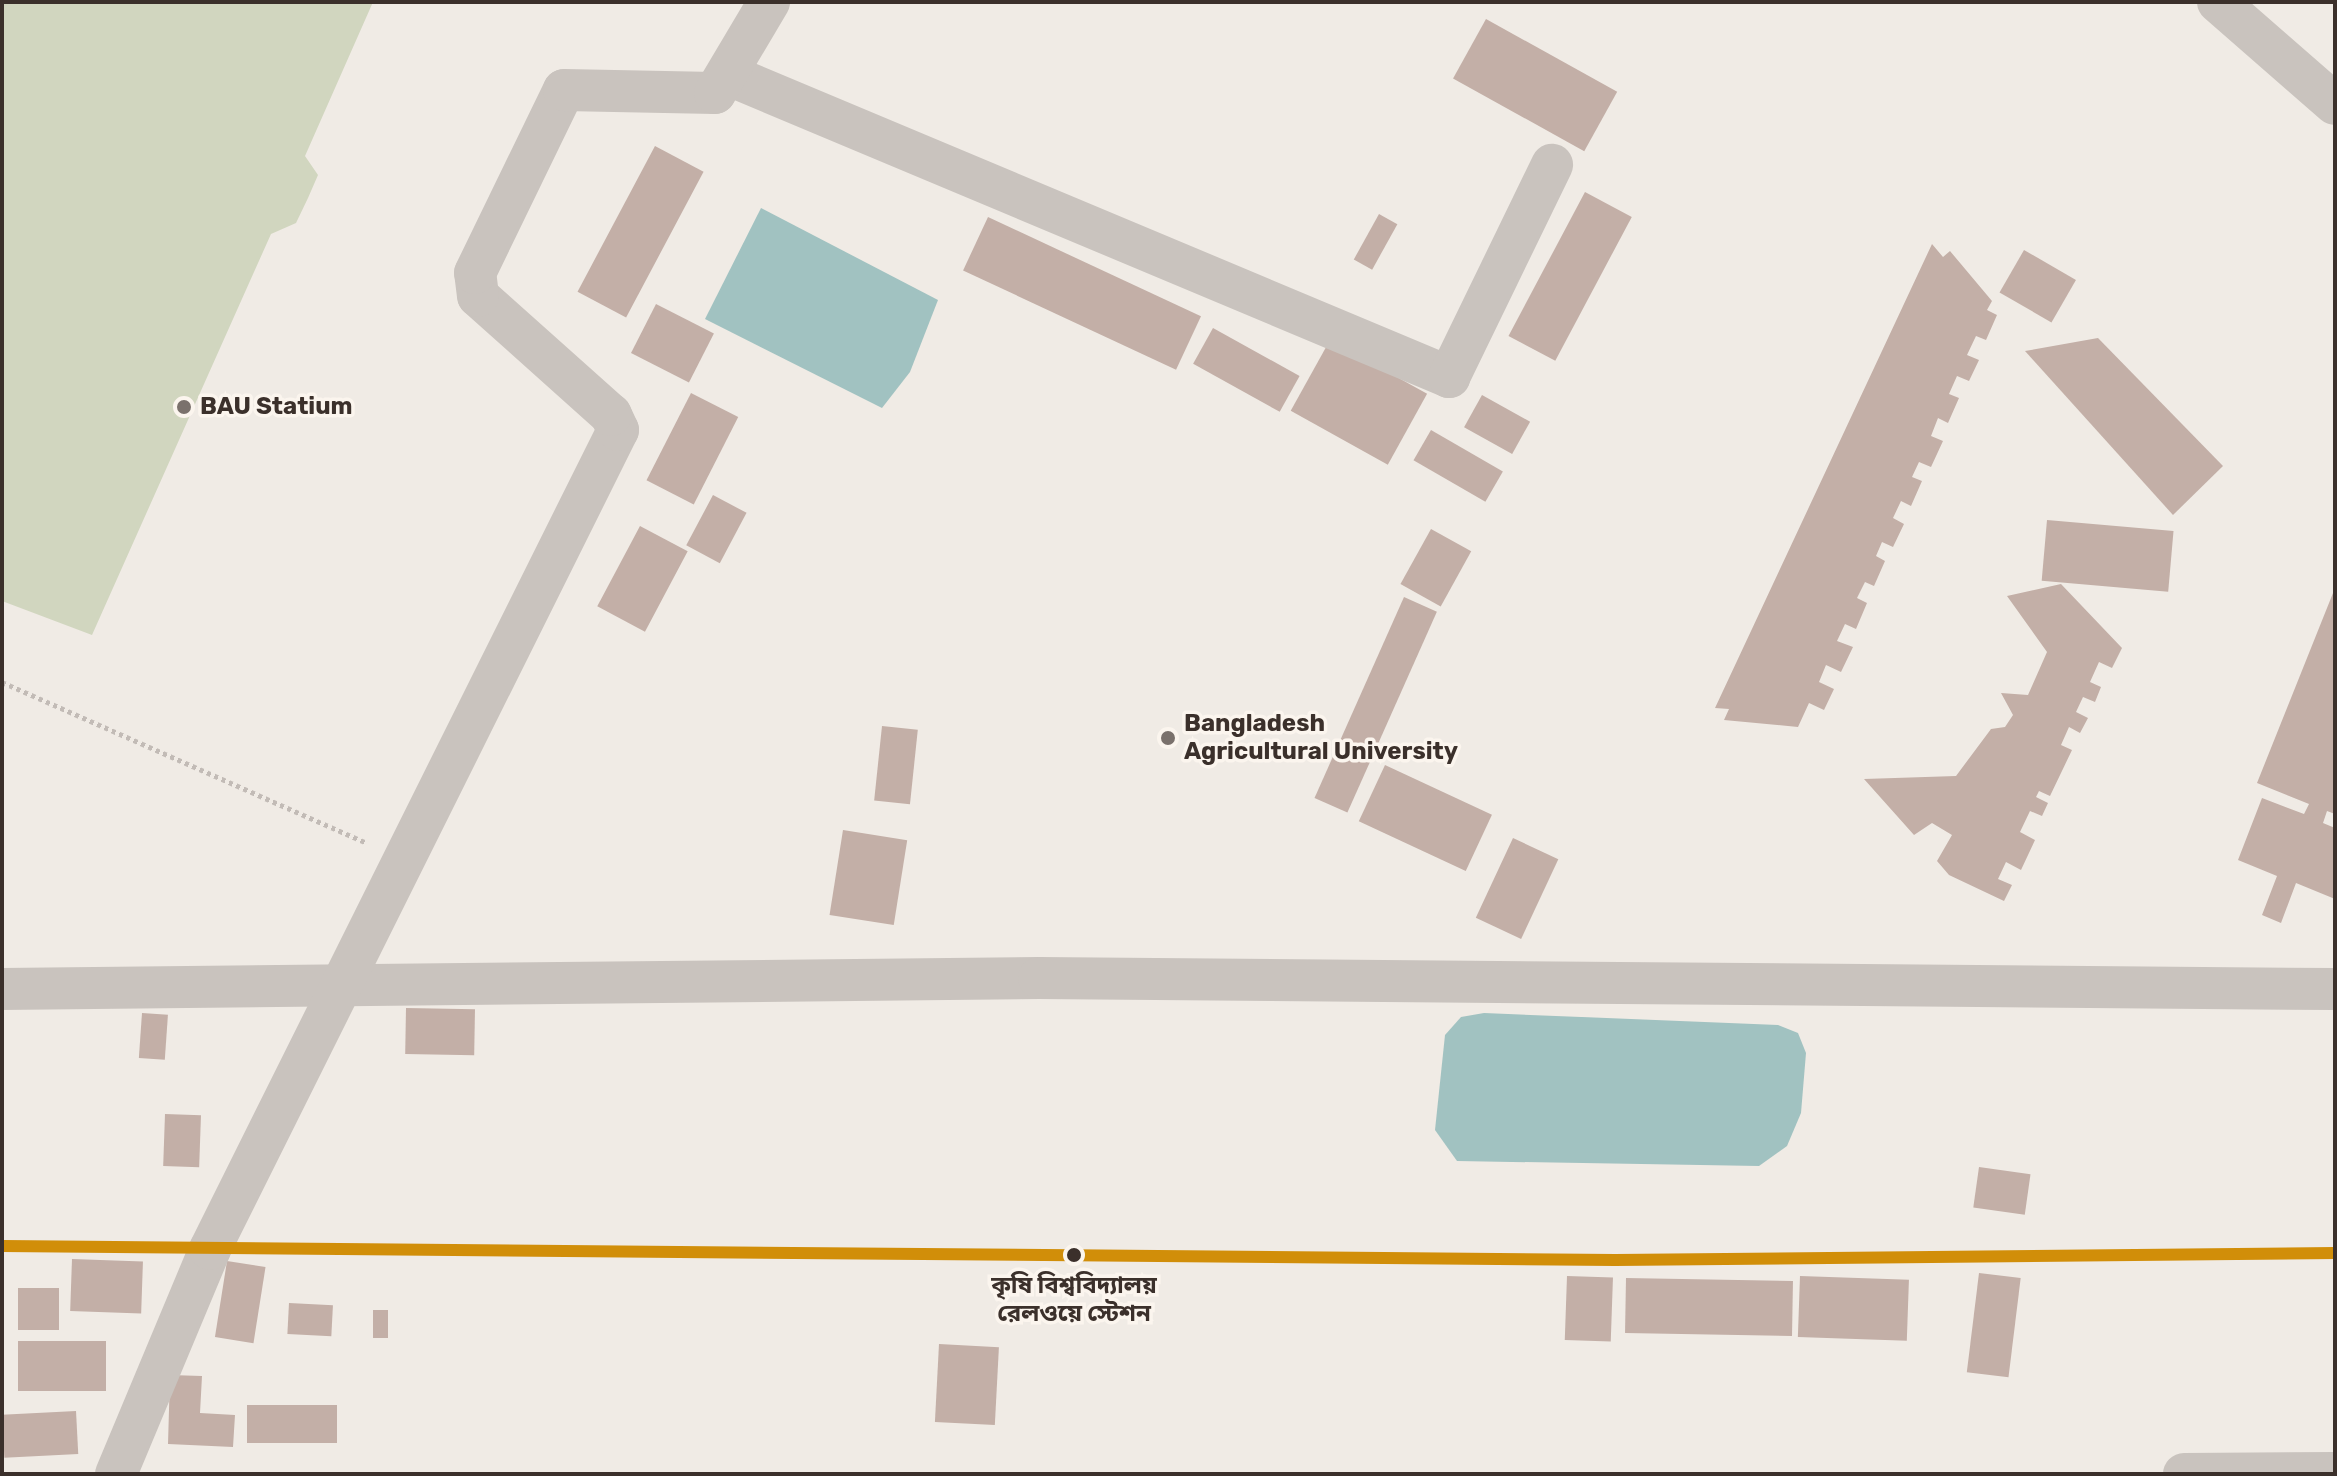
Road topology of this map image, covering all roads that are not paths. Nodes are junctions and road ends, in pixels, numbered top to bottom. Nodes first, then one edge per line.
1 (769, 2) edge
2 (2218, 2) edge
3 (731, 76) junction
4 (2335, 104) edge
5 (1552, 165) dead end
6 (338, 985) junction
7 (2, 989) edge
8 (2335, 989) edge
9 (2335, 1473) edge
10 (116, 1474) edge
11 (2184, 1474) edge

1 - 3 street
2 - 4 street
3 - 5 street
3 - 6 street
6 - 7 street
6 - 8 street
6 - 10 street
9 - 11 street

